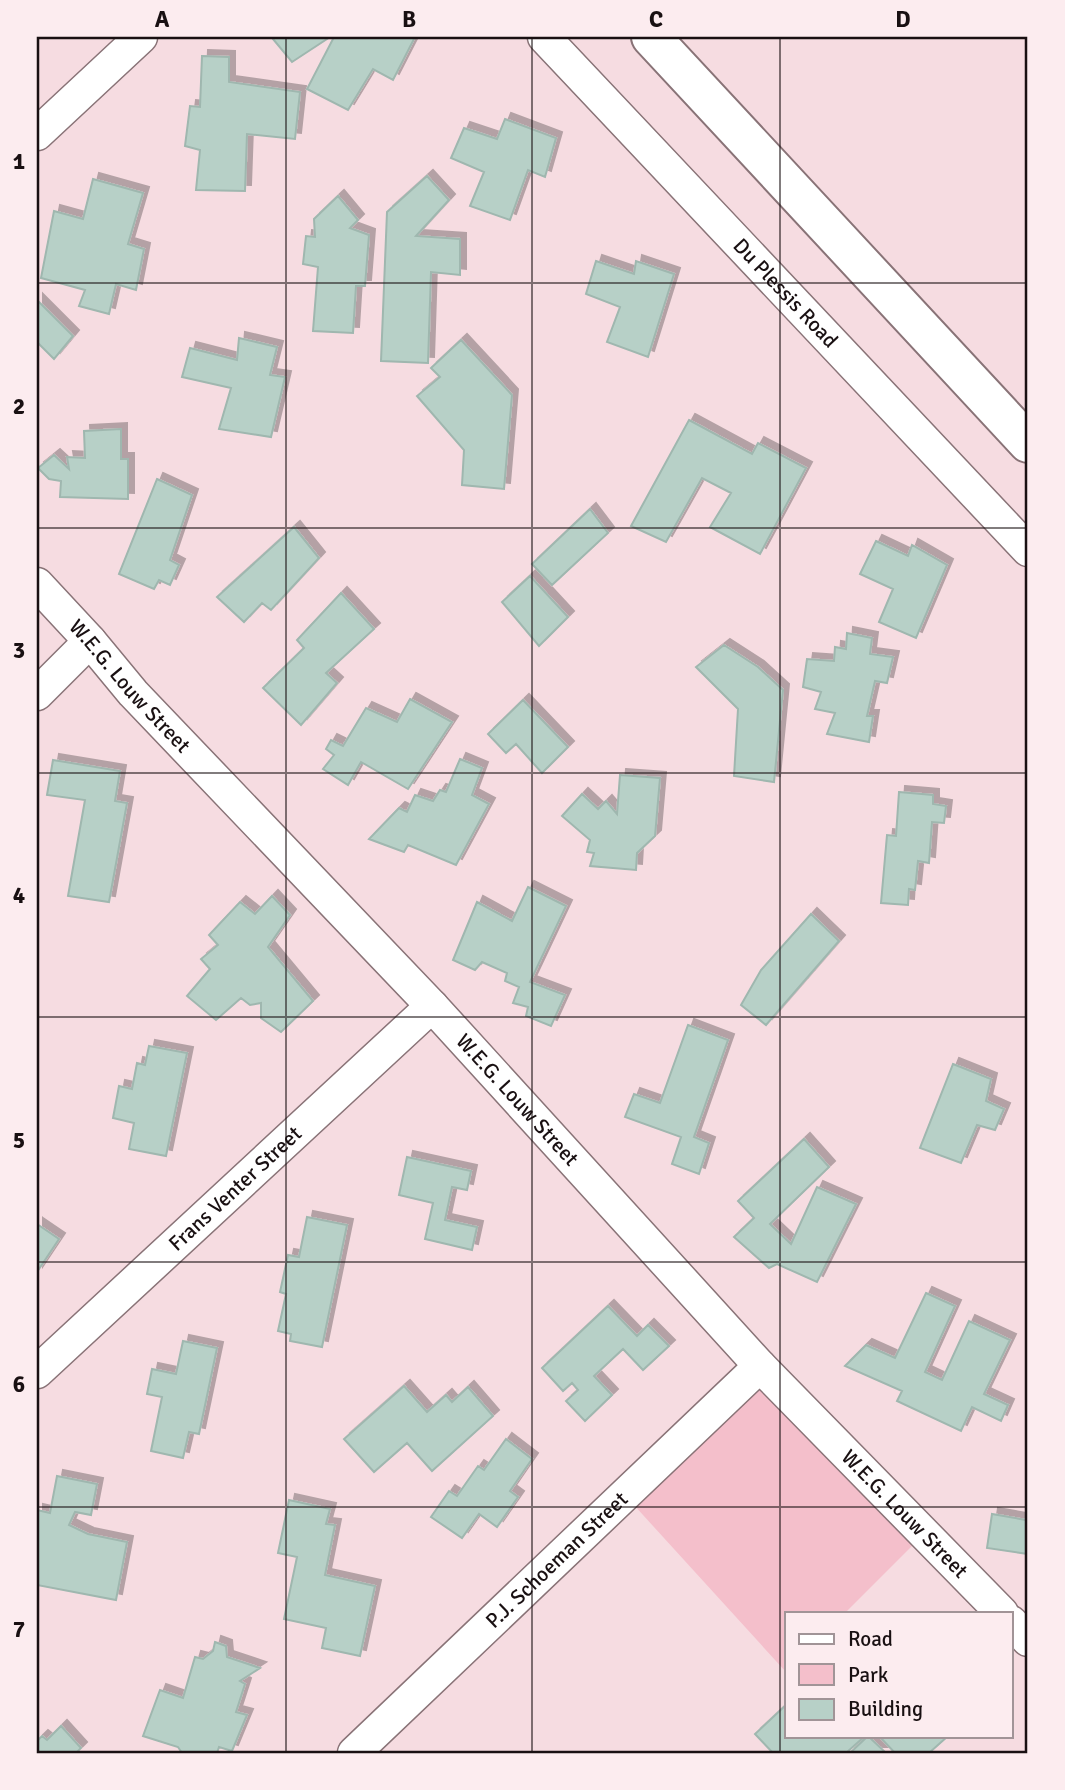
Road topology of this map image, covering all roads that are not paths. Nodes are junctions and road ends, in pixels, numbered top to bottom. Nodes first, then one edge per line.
1 (141, 37) edge
2 (544, 37) edge
3 (651, 37) edge
4 (37, 134) edge
5 (1028, 443) edge
6 (1028, 550) edge
7 (37, 584) edge
8 (90, 641) junction
9 (37, 694) edge
10 (432, 1006) junction
11 (760, 1366) junction
12 (37, 1372) edge
13 (1001, 1612) edge
14 (1012, 1623) edge
15 (1028, 1640) edge
16 (354, 1753) edge

1 - 4 street
2 - 6 street, Du Plessis Road
3 - 5 street
7 - 8 street, W.E.G. Louw Street
8 - 9 street
8 - 10 street, W.E.G. Louw Street
10 - 11 street, W.E.G. Louw Street
10 - 12 street, Frans Venter Street
11 - 13 street, W.E.G. Louw Street
11 - 16 street, P.J. Schoeman Street
14 - 15 street

